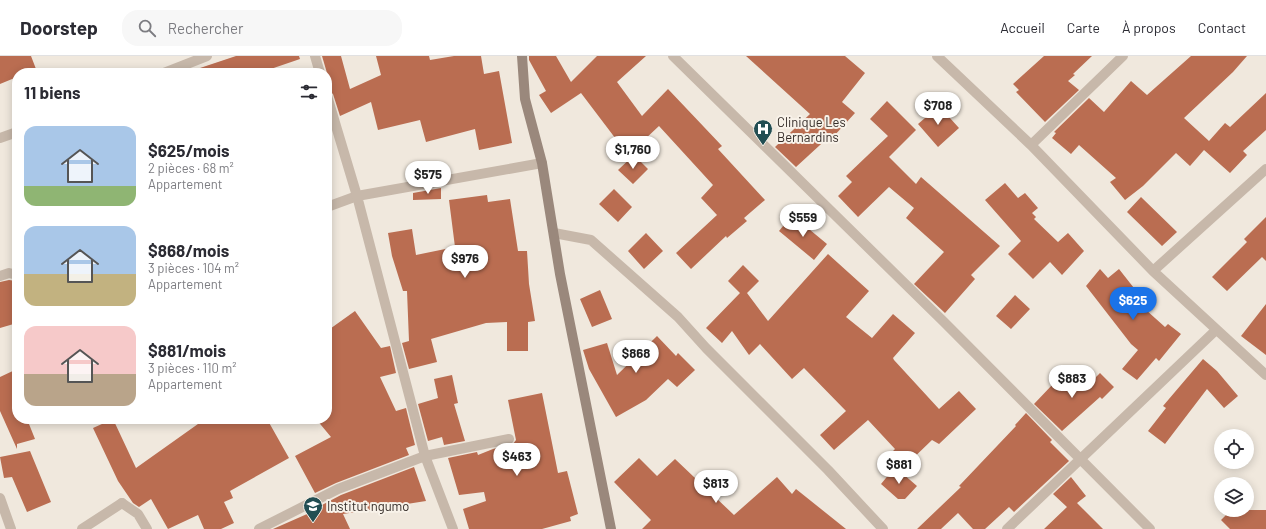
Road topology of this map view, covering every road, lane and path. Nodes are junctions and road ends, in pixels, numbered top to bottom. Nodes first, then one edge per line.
1 (207, 56) edge
2 (315, 56) edge
3 (522, 56) edge
4 (673, 56) edge
5 (937, 56) edge
6 (1123, 56) edge
7 (177, 68) edge
8 (319, 68) edge
9 (332, 113) edge
10 (12, 134) edge
11 (0, 138) edge
12 (1031, 145) junction
13 (542, 163) junction
14 (1266, 169) edge
15 (357, 196) junction
16 (332, 205) edge
17 (554, 233) junction
18 (1153, 271) junction
19 (12, 274) edge
20 (0, 276) edge
21 (1216, 330) junction
22 (1266, 375) edge
23 (510, 439) dead end
24 (425, 456) junction
25 (1080, 459) junction
26 (0, 498) edge
27 (11, 529) edge
28 (82, 529) edge
29 (147, 529) edge
30 (259, 529) edge
31 (453, 529) edge
32 (612, 529) edge
33 (883, 529) edge
34 (1007, 529) edge
35 (1150, 529) edge

1 - 7 street
2 - 8 street
3 - 13 street
4 - 25 street
5 - 12 street
6 - 12 street
9 - 15 street
10 - 11 street
12 - 18 street
13 - 15 street
13 - 17 street
14 - 18 street
15 - 16 street
15 - 24 street
17 - 32 street
17 - 33 street
18 - 21 street
19 - 20 street
21 - 22 street
21 - 25 street
23 - 24 street
24 - 30 street
24 - 31 street
25 - 34 street
25 - 35 street
26 - 27 street
28 - 29 street

